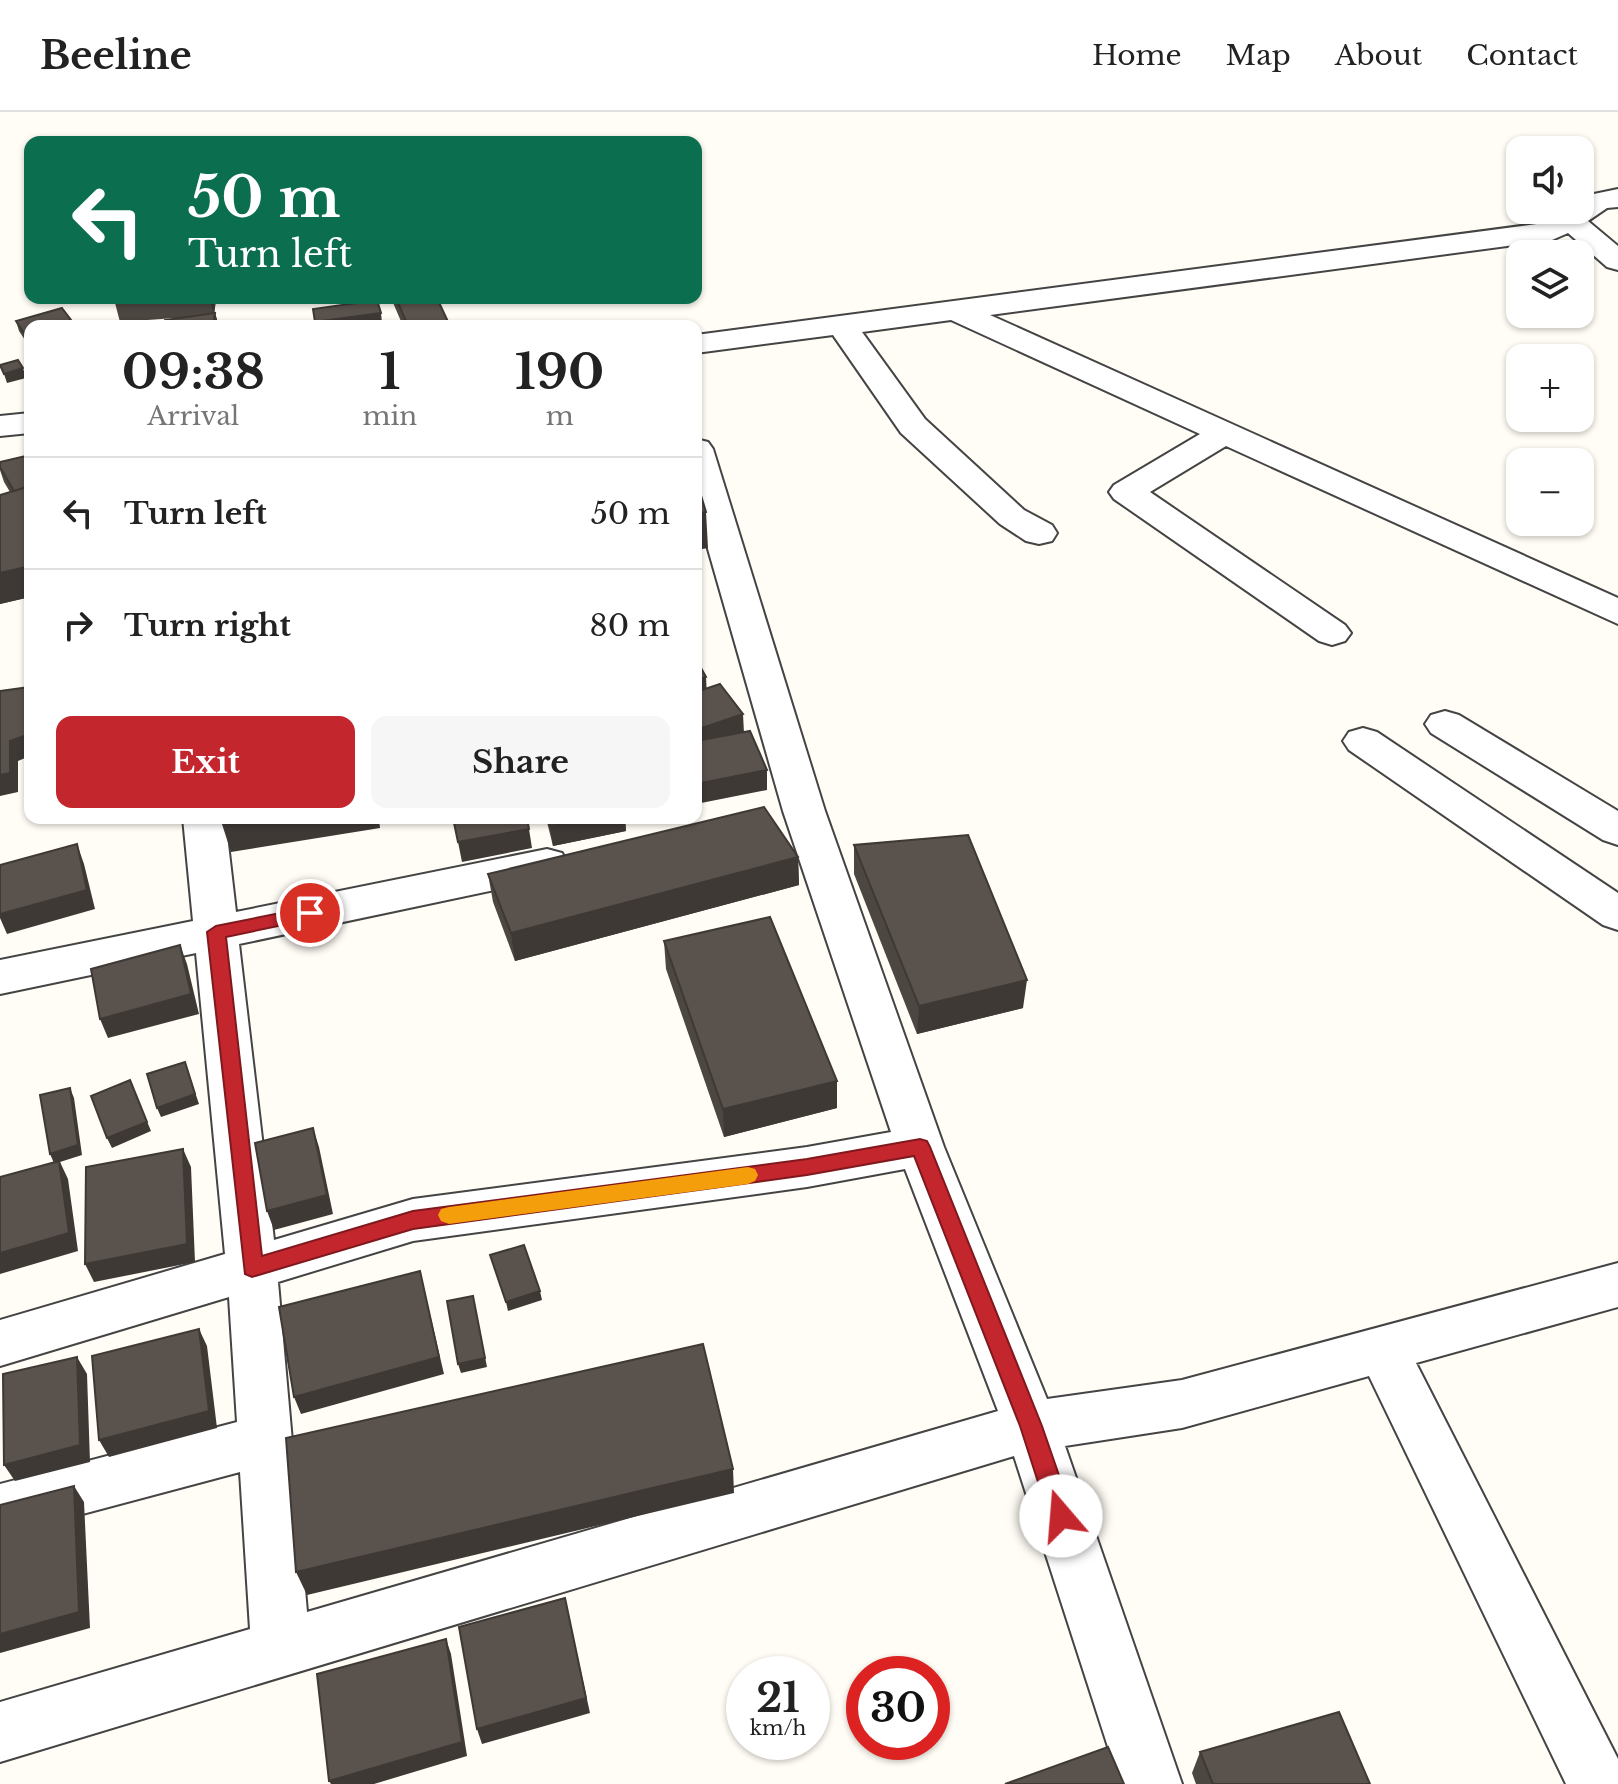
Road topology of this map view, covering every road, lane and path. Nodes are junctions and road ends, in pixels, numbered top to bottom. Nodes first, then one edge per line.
1 (1618, 198) edge
2 (1594, 204) edge
3 (1563, 224) edge
4 (1575, 224) edge
5 (1618, 261) edge
6 (955, 310) junction
7 (841, 325) junction
8 (702, 343) edge
9 (24, 424) edge
10 (0, 426) edge
11 (1225, 433) junction
12 (702, 469) edge
13 (1039, 533) dead end
14 (1618, 612) edge
15 (1332, 633) dead end
16 (1445, 724) dead end
17 (1363, 741) dead end
18 (804, 811) junction
19 (761, 820) edge
20 (205, 824) edge
21 (1618, 830) edge
22 (591, 856) edge
23 (1618, 914) edge
24 (216, 932) junction
25 (0, 977) edge
26 (920, 1147) junction
27 (252, 1268) junction
28 (1618, 1285) edge
29 (0, 1343) edge
30 (1382, 1348) junction
31 (1031, 1426) junction
32 (265, 1440) junction
33 (0, 1510) edge
34 (281, 1649) junction
35 (0, 1732) edge
36 (1151, 1784) edge
37 (1598, 1784) edge

1 - 2 street
3 - 6 street
4 - 5 street
6 - 7 street
6 - 11 street
7 - 8 street
7 - 13 street
9 - 10 street
11 - 14 street
11 - 15 street
12 - 18 street
16 - 21 street
17 - 23 street
18 - 19 street
18 - 26 street
20 - 24 street
22 - 24 street
24 - 25 street
24 - 27 street
26 - 27 street
26 - 31 street
27 - 29 street
27 - 32 street
28 - 30 street
30 - 31 street
30 - 37 street
31 - 34 street
31 - 36 street
32 - 33 street
32 - 34 street
34 - 35 street

